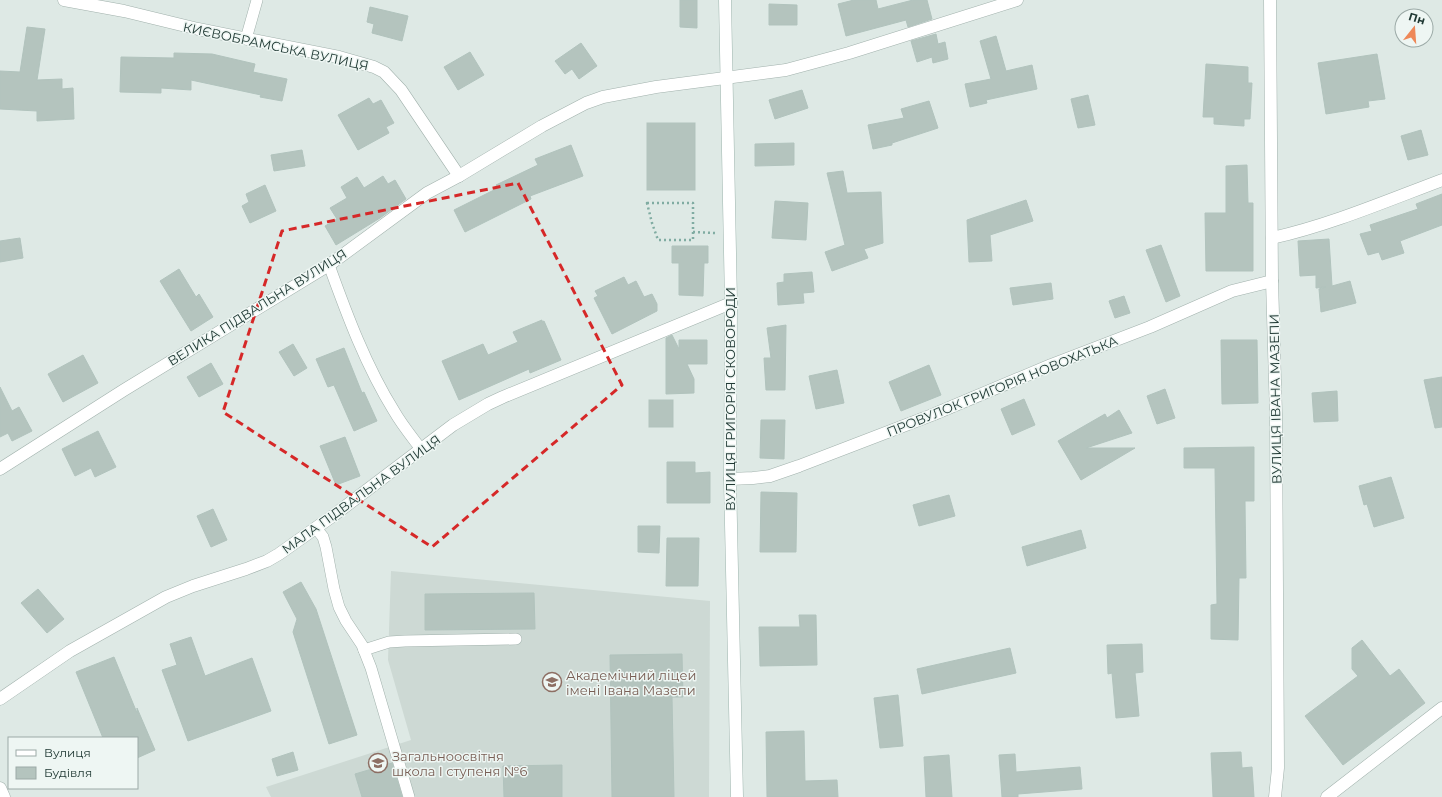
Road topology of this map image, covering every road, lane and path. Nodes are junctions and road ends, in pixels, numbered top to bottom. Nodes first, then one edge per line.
1 (64, 0) edge
2 (257, 0) edge
3 (725, 0) edge
4 (1017, 0) edge
5 (1270, 0) edge
6 (246, 39) junction
7 (726, 78) junction
8 (459, 176) junction
9 (1442, 180) edge
10 (693, 232) junction
11 (722, 233) dead end
12 (1272, 238) junction
13 (329, 265) junction
14 (1272, 281) junction
15 (731, 303) junction
16 (421, 449) junction
17 (0, 469) edge
18 (730, 479) junction
19 (316, 528) junction
20 (516, 639) dead end
21 (364, 650) junction
22 (0, 699) edge
23 (1442, 708) edge
24 (0, 788) edge
25 (4, 797) edge
26 (409, 797) edge
27 (737, 797) edge
28 (1275, 797) edge
29 (1327, 797) edge

1 - 6 street, КИЄВОБРАМСЬКА ВУЛИЦЯ
2 - 6 lane
3 - 7 street, ВУЛИЦЯ ГРИГОРІЯ СКОВОРОДИ
4 - 7 street, ВЕЛИКА ПІДВАЛЬНА ВУЛИЦЯ
5 - 12 street, ВУЛИЦЯ ІВАНА МАЗЕПИ
6 - 8 street, КИЄВОБРАМСЬКА ВУЛИЦЯ
7 - 8 street, ВЕЛИКА ПІДВАЛЬНА ВУЛИЦЯ
7 - 15 street, ВУЛИЦЯ ГРИГОРІЯ СКОВОРОДИ
8 - 13 street, ВЕЛИКА ПІДВАЛЬНА ВУЛИЦЯ
9 - 12 street
10 - 10 path
10 - 11 path
12 - 14 street, ВУЛИЦЯ ІВАНА МАЗЕПИ
13 - 16 lane
13 - 17 street, ВЕЛИКА ПІДВАЛЬНА ВУЛИЦЯ
14 - 18 street, ПРОВУЛОК ГРИГОРІЯ НОВОХАТЬКА
14 - 28 street, ВУЛИЦЯ ІВАНА МАЗЕПИ
15 - 16 street, МАЛА ПІДВАЛЬНА ВУЛИЦЯ
15 - 18 street, ВУЛИЦЯ ГРИГОРІЯ СКОВОРОДИ
16 - 19 street, МАЛА ПІДВАЛЬНА ВУЛИЦЯ
18 - 27 street, ВУЛИЦЯ ГРИГОРІЯ СКОВОРОДИ
19 - 21 lane
19 - 22 street, МАЛА ПІДВАЛЬНА ВУЛИЦЯ
20 - 21 lane
21 - 26 lane
23 - 29 street
24 - 25 street

